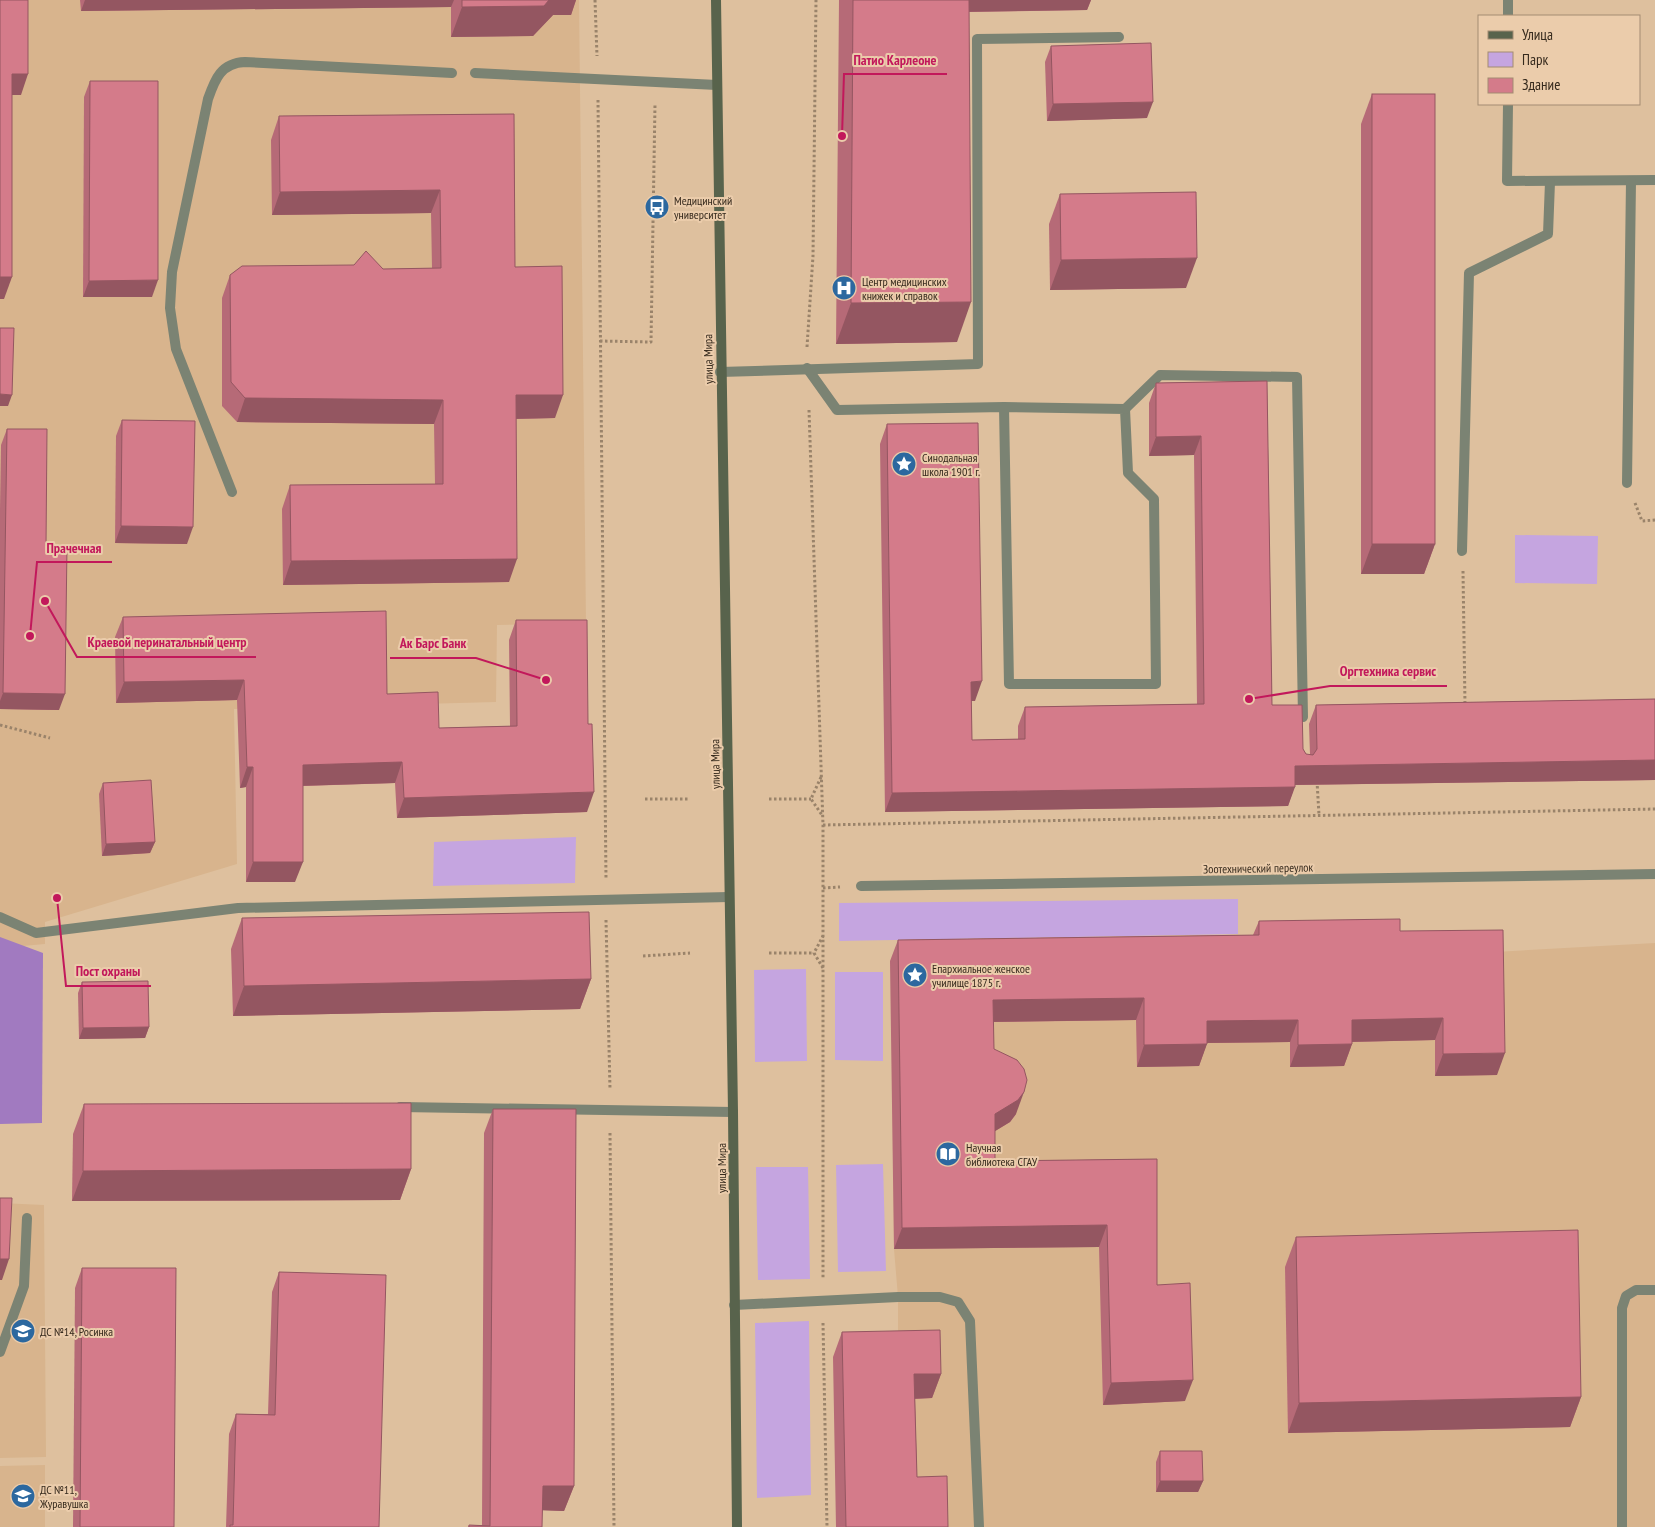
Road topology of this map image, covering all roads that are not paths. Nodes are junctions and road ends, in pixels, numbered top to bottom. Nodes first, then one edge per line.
1 (716, 0) edge
2 (1508, 0) edge
3 (1508, 15) edge
4 (1119, 37) dead end
5 (452, 73) dead end
6 (475, 74) dead end
7 (717, 85) junction
8 (1508, 105) edge
9 (1630, 180) junction
10 (1655, 180) edge
11 (1550, 182) junction
12 (807, 368) junction
13 (720, 372) junction
14 (1004, 407) junction
15 (1125, 408) junction
16 (1627, 483) road end
17 (232, 492) dead end
18 (1462, 551) road end
19 (1303, 729) edge
20 (1655, 874) edge
21 (861, 886) dead end
22 (729, 897) junction
23 (0, 918) edge
24 (394, 1107) edge
25 (734, 1112) junction
26 (27, 1218) dead end
27 (1655, 1290) edge
28 (734, 1305) junction
29 (0, 1352) edge
30 (737, 1527) edge
31 (979, 1527) edge
32 (1622, 1527) edge

1 - 7 main road, улица Мира
2 - 3 street
4 - 12 street
5 - 17 street
6 - 7 street
7 - 13 main road, улица Мира
8 - 11 street
9 - 10 street
9 - 11 street
9 - 16 street
11 - 18 street
12 - 13 street
12 - 14 street
13 - 22 main road, улица Мира
14 - 15 street
14 - 15 street
15 - 19 street
20 - 21 street, Зоотехнический переулок
22 - 23 street
22 - 25 main road, улица Мира
24 - 25 street
25 - 28 main road, улица Мира
26 - 29 street
27 - 32 street
28 - 30 main road, улица Мира
28 - 31 street

